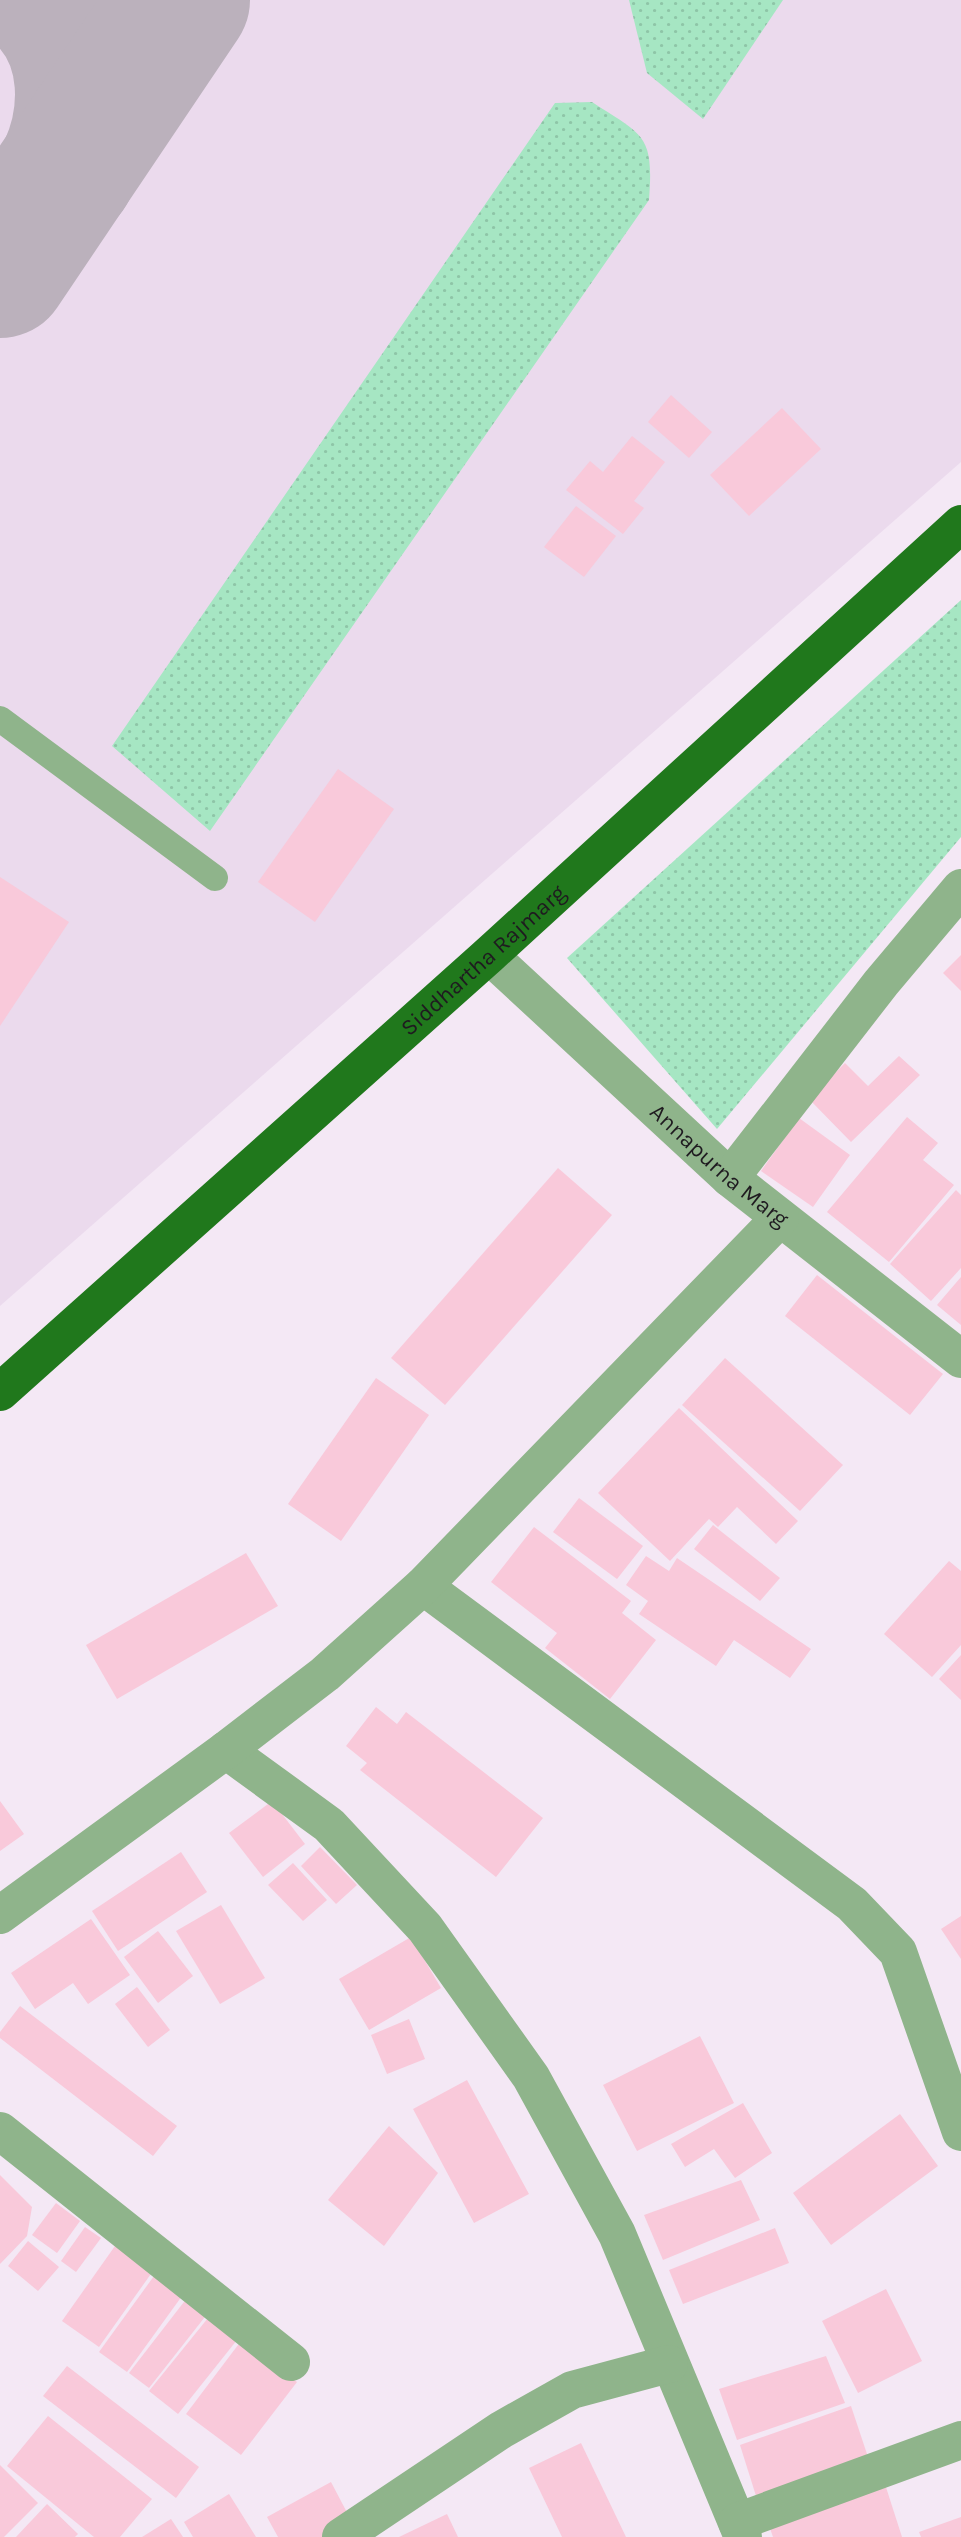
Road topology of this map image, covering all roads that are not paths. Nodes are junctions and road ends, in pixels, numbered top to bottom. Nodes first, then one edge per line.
1 (961, 524) edge
2 (0, 719) edge
3 (215, 878) dead end
4 (961, 888) edge
5 (489, 955) junction
6 (730, 1178) junction
7 (780, 1217) junction
8 (961, 1359) edge
9 (0, 1392) edge
10 (423, 1586) junction
11 (226, 1750) junction
12 (0, 1914) edge
13 (0, 2131) edge
14 (961, 2132) edge
15 (291, 2362) dead end
16 (669, 2364) junction
17 (961, 2440) edge
18 (740, 2530) edge
19 (341, 2537) edge

1 - 5 highway, Siddhartha Rajmarg
2 - 3 lane
4 - 6 street
5 - 6 street, Annapurna Marg
5 - 9 highway, Siddhartha Rajmarg
6 - 7 street, Annapurna Marg
7 - 8 street, Annapurna Marg
7 - 10 street
10 - 11 street
10 - 14 street
11 - 12 street
11 - 16 street
13 - 15 street
16 - 18 street
16 - 19 street
17 - 18 street

